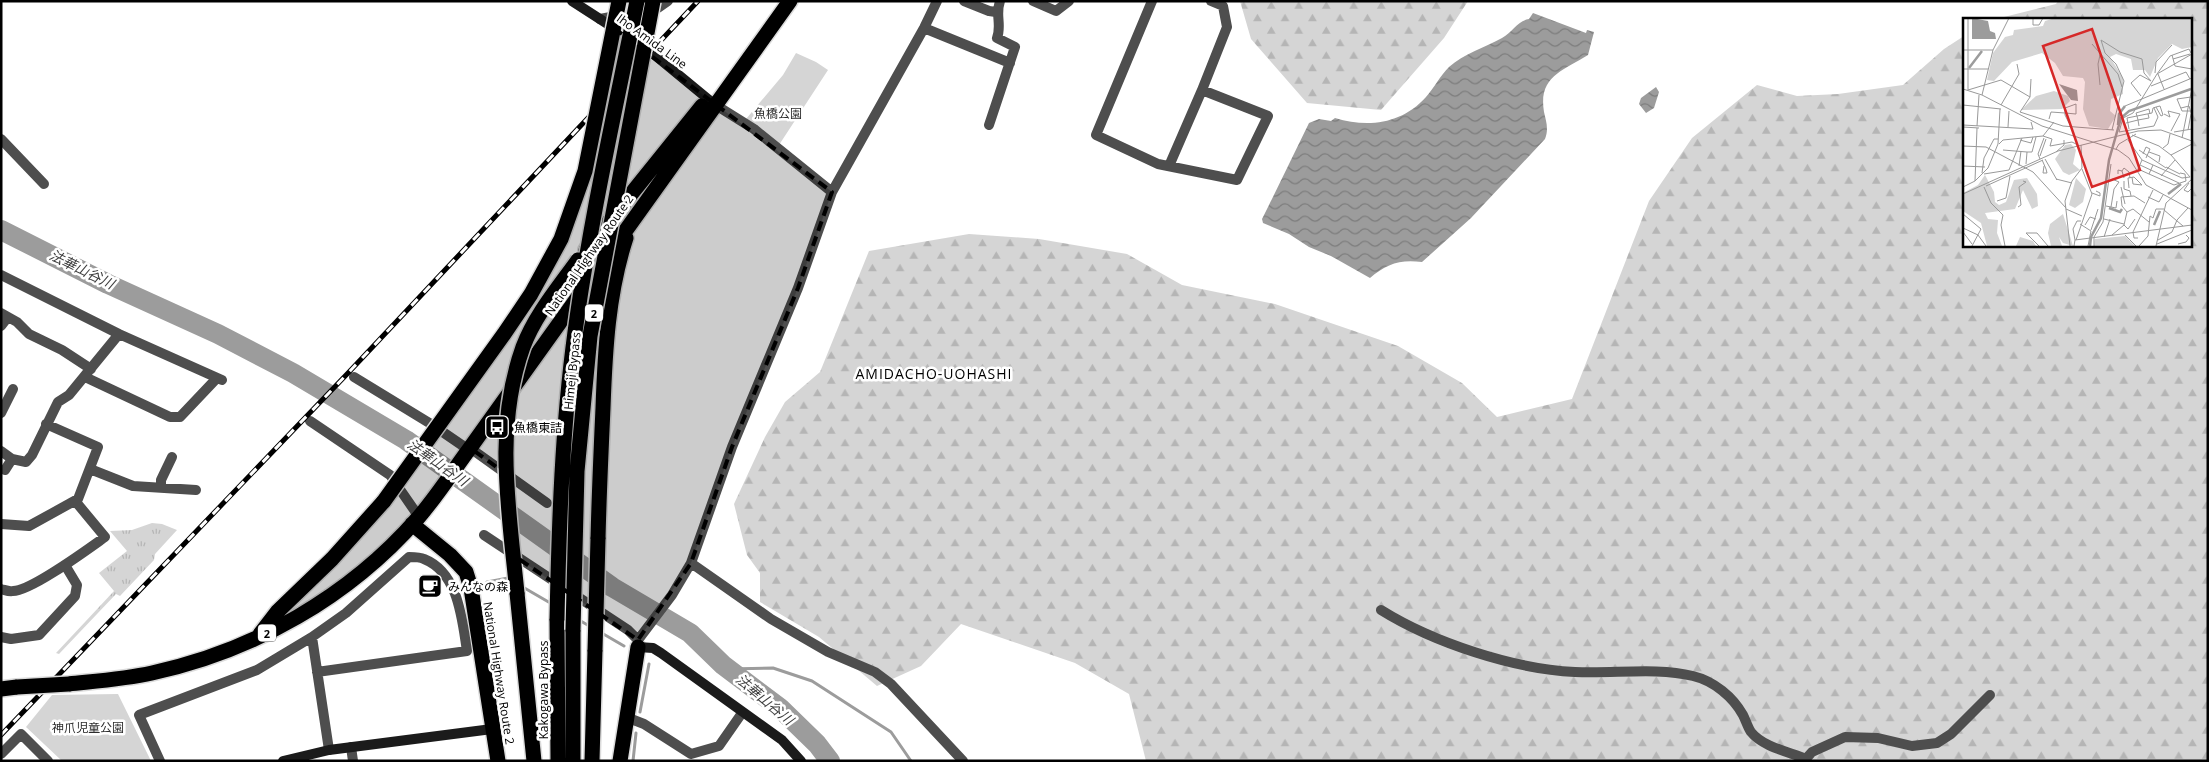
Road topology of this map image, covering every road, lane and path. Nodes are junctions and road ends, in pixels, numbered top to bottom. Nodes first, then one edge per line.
1 (572, 1) edge
2 (619, 1) edge
3 (637, 1) edge
4 (654, 1) edge
5 (668, 1) edge
6 (790, 1) edge
7 (937, 1) edge
8 (964, 1) edge
9 (1000, 1) edge
10 (1033, 1) edge
11 (1069, 1) edge
12 (1152, 1) edge
13 (1210, 1) edge
14 (996, 12) junction
15 (600, 19) junction
16 (924, 28) junction
17 (1010, 62) junction
18 (1202, 90) junction
19 (711, 102) junction
20 (989, 125) dead end
21 (1, 139) edge
22 (1169, 166) junction
23 (44, 184) dead end
24 (832, 192) junction
25 (631, 222) junction
26 (1, 276) edge
27 (5, 315) edge
28 (1, 326) edge
29 (119, 334) junction
30 (88, 373) junction
31 (354, 377) dead end
32 (13, 389) dead end
33 (4, 400) edge
34 (1, 413) edge
35 (310, 421) dead end
36 (46, 424) junction
37 (470, 449) junction
38 (1, 451) edge
39 (172, 457) dead end
40 (12, 458) junction
41 (4, 470) dead end
42 (90, 470) junction
43 (161, 488) junction
44 (196, 490) dead end
45 (76, 502) junction
46 (547, 503) dead end
47 (419, 516) junction
48 (1, 524) edge
49 (484, 536) dead end
50 (691, 563) junction
51 (65, 565) junction
52 (1, 589) edge
53 (1381, 610) dead end
54 (557, 619) joint
55 (1, 637) edge
56 (312, 637) junction
57 (258, 638) junction
58 (640, 640) junction
59 (318, 672) junction
60 (1, 689) edge
61 (1990, 695) dead end
62 (742, 713) junction
63 (635, 720) junction
64 (492, 729) junction
65 (351, 747) junction
66 (329, 750) junction
67 (1, 754) edge
68 (1805, 760) edge
69 (48, 761) edge
70 (160, 761) edge
71 (283, 761) edge
72 (353, 761) edge
73 (498, 761) edge
74 (534, 761) edge
75 (558, 761) edge
76 (573, 761) edge
77 (592, 761) edge
78 (620, 761) edge
79 (801, 761) edge
80 (962, 761) edge

1 - 15 main road, Iho Amida Line
2 - 57 highway, bridge
3 - 54 highway, Himeji Bypass / 2, bridge
4 - 76 highway, Himeji Bypass / 2, bridge
5 - 15 street
6 - 19 highway, National Highway Route 2 / 2
7 - 16 street
8 - 14 street
9 - 14 street
10 - 11 street
12 - 22 street
13 - 18 street
14 - 17 street
15 - 19 main road, Iho Amida Line
16 - 17 street
16 - 24 street
17 - 20 street
18 - 22 street
18 - 22 street
19 - 24 street
19 - 25 highway, National Highway Route 2 / 2
19 - 74 highway, bridge
21 - 23 street
24 - 50 street
25 - 37 highway, National Highway Route 2 / 2
25 - 77 highway, bridge
26 - 29 street
27 - 28 street
27 - 30 street
29 - 30 street
29 - 30 street
30 - 36 street
31 - 37 street
32 - 33 street
33 - 34 street
35 - 47 street
36 - 40 street
36 - 42 street
37 - 46 street
37 - 47 highway, National Highway Route 2 / 2
38 - 40 street
39 - 43 street
40 - 41 street
42 - 43 street
42 - 45 street
43 - 44 street
45 - 48 street
45 - 51 street
47 - 57 highway, National Highway Route 2 / 2
47 - 64 highway, National Highway Route 2
49 - 58 street
50 - 58 street
50 - 80 street
51 - 52 street
51 - 55 street
53 - 68 street
54 - 75 highway, Kakogawa Bypass / 2
56 - 59 street
56 - 59 street
56 - 70 street
57 - 60 highway, National Highway Route 2 / 2, bridge
58 - 62 main road
58 - 63 highway
59 - 66 street
61 - 68 street
62 - 63 street
62 - 79 main road
63 - 78 highway
64 - 65 main road
64 - 73 highway, National Highway Route 2
65 - 66 main road
65 - 72 street
66 - 71 main road
67 - 69 street

